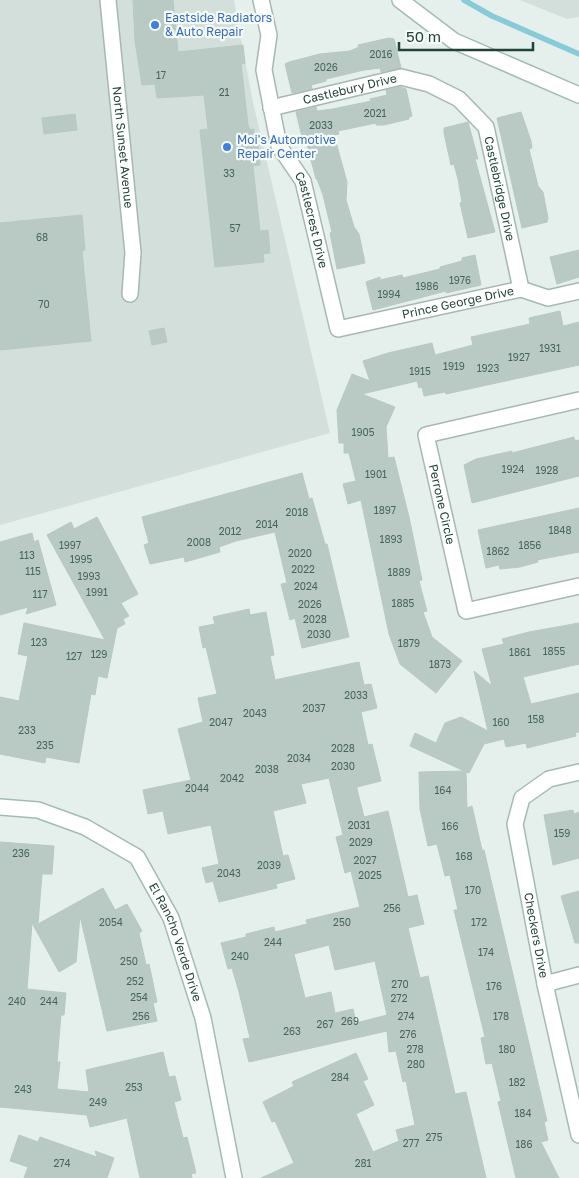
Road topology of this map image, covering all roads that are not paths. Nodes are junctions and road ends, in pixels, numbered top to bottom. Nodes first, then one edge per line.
1 (108, 0) edge
2 (261, 0) edge
3 (400, 0) edge
4 (430, 84) joint
5 (579, 95) edge
6 (270, 108) junction
7 (520, 289) junction
8 (579, 291) edge
9 (130, 294) dead end
10 (338, 329) joint
11 (579, 400) edge
12 (579, 586) edge
13 (579, 772) edge
14 (0, 807) edge
15 (579, 975) edge
16 (546, 984) junction
17 (579, 1135) edge
18 (234, 1178) edge

1 - 9 street, North Sunset Avenue
2 - 6 street, Castlecrest Drive
3 - 5 street
4 - 6 street, Castlebury Drive
4 - 7 street, Castlebridge Drive
6 - 10 street, Castlecrest Drive
7 - 8 street, Prince George Drive
7 - 10 street, Prince George Drive
11 - 12 street, Perrone Circle
13 - 16 street, Checkers Drive
14 - 18 street, El Rancho Verde Drive
15 - 16 street
16 - 17 street, Checkers Drive

